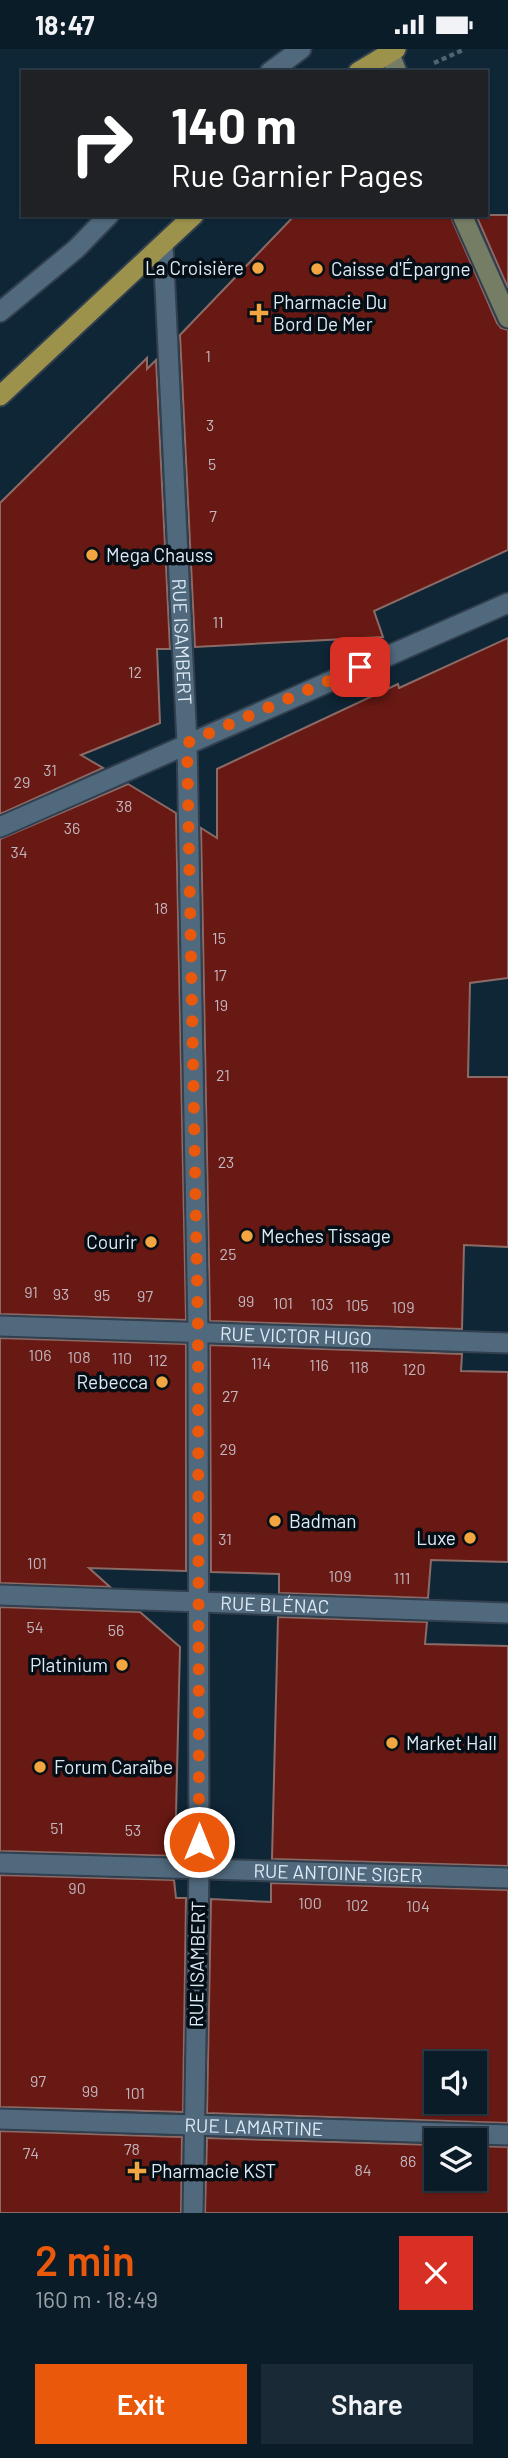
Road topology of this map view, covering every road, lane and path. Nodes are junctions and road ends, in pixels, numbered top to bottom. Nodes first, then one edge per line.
1 (301, 49) edge
2 (465, 49) edge
3 (391, 50) edge
4 (426, 67) dead end
5 (273, 70) edge
6 (361, 70) edge
7 (396, 70) edge
8 (108, 217) edge
9 (192, 217) edge
10 (463, 217) edge
11 (163, 245) junction
12 (0, 312) edge
13 (508, 319) edge
14 (0, 396) edge
15 (508, 603) edge
16 (187, 743) junction
17 (0, 827) edge
18 (0, 1326) edge
19 (198, 1332) junction
20 (508, 1343) edge
21 (0, 1595) edge
22 (200, 1603) junction
23 (508, 1613) edge
24 (0, 1863) edge
25 (199, 1869) junction
26 (508, 1878) edge
27 (0, 2119) edge
28 (193, 2126) junction
29 (508, 2135) edge
30 (193, 2213) edge

1 - 5 street
2 - 4 path
3 - 6 main road
3 - 7 main road
8 - 12 street
9 - 11 main road
10 - 13 main road
11 - 14 main road
11 - 16 street, RUE ISAMBERT
15 - 16 street
16 - 17 street
16 - 19 street, RUE ISAMBERT
18 - 19 street, RUE VICTOR HUGO
19 - 20 street, RUE VICTOR HUGO
19 - 22 street, RUE ISAMBERT
21 - 22 street, RUE BLÉNAC
22 - 23 street, RUE BLÉNAC
22 - 25 street, RUE ISAMBERT
24 - 25 street, RUE ANTOINE SIGER
25 - 26 street, RUE ANTOINE SIGER
25 - 28 street, RUE ISAMBERT
27 - 28 street, RUE LAMARTINE
28 - 29 street, RUE LAMARTINE
28 - 30 street, RUE ISAMBERT

